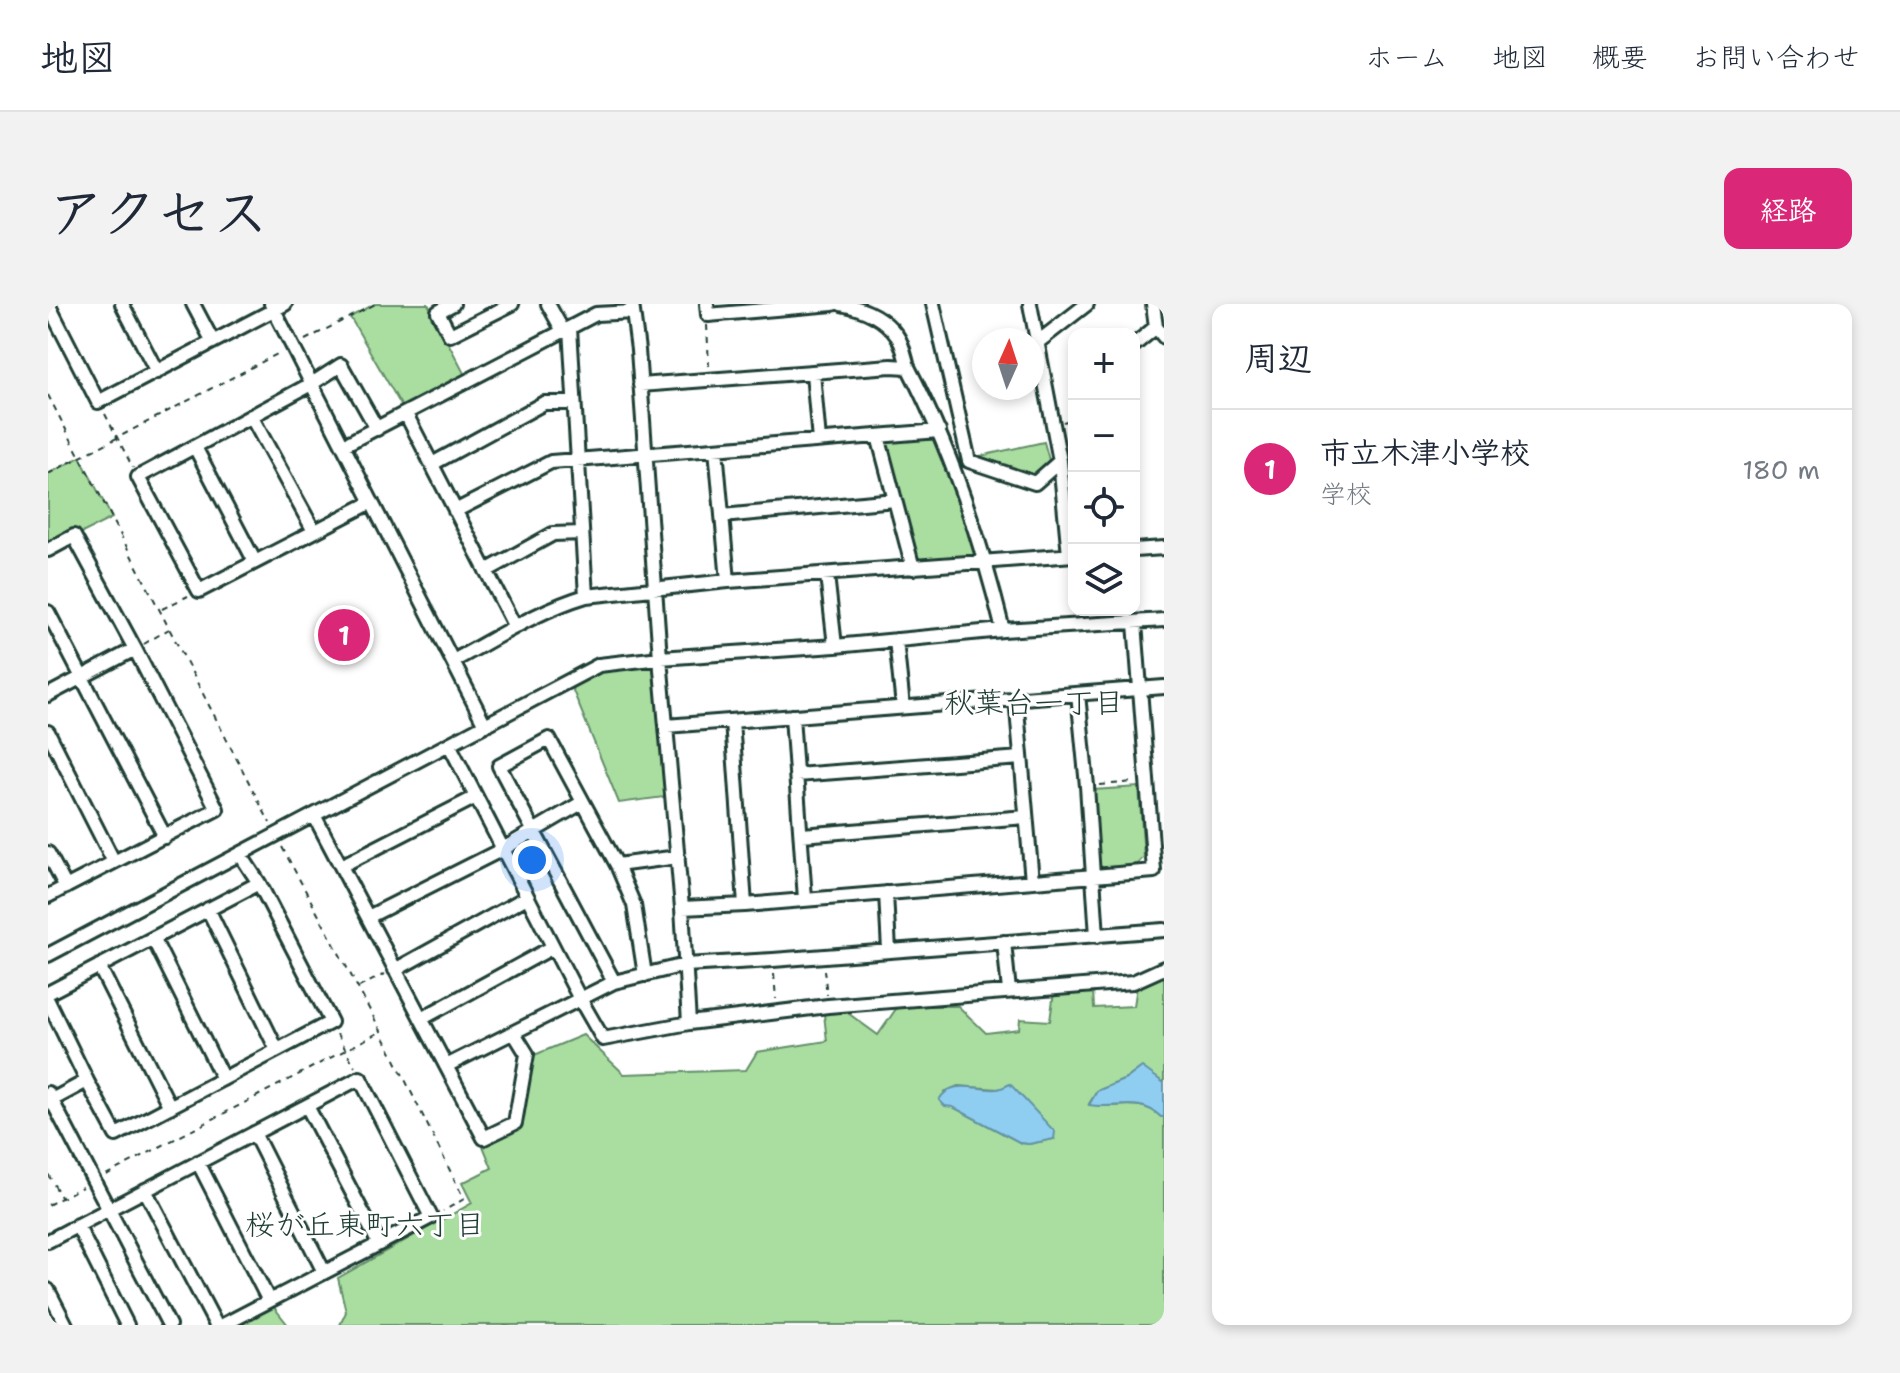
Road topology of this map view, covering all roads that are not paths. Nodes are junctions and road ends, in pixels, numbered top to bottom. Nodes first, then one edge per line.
1 (48, 304) edge
2 (122, 304) edge
3 (193, 304) edge
4 (453, 304) edge
5 (512, 304) edge
6 (548, 304) edge
7 (833, 304) edge
8 (841, 304) edge
9 (933, 304) edge
10 (1030, 304) edge
11 (1087, 304) edge
12 (1153, 304) edge
13 (277, 306) edge
14 (632, 308) edge
15 (707, 310) edge
16 (1035, 328) edge
17 (567, 329) junction
18 (1160, 332) edge
19 (1044, 337) edge
20 (213, 342) junction
21 (1140, 342) edge
22 (908, 367) junction
23 (157, 372) junction
24 (813, 373) junction
25 (1044, 374) edge
26 (313, 383) junction
27 (640, 385) junction
28 (574, 403) junction
29 (406, 414) junction
30 (251, 416) junction
31 (377, 429) junction
32 (939, 431) junction
33 (878, 436) junction
34 (819, 441) junction
35 (344, 445) junction
36 (195, 447) junction
37 (716, 449) junction
38 (645, 455) junction
39 (578, 461) junction
40 (1060, 461) junction
41 (432, 464) junction
42 (895, 500) junction
43 (372, 502) junction
44 (455, 511) junction
45 (722, 516) junction
46 (314, 531) junction
47 (582, 533) junction
48 (1071, 544) edge
49 (1164, 548) edge
50 (48, 550) edge
51 (1140, 550) edge
52 (1068, 555) edge
53 (255, 562) junction
54 (986, 562) junction
55 (913, 568) junction
56 (486, 571) junction
57 (827, 575) junction
58 (728, 581) junction
59 (655, 589) junction
60 (586, 596) junction
61 (48, 612) edge
62 (1164, 620) edge
63 (1135, 623) junction
64 (515, 627) junction
65 (1003, 630) junction
66 (896, 640) junction
67 (835, 646) junction
68 (135, 649) junction
69 (660, 658) junction
70 (453, 661) junction
71 (83, 677) junction
72 (1164, 687) edge
73 (1140, 689) junction
74 (1078, 694) junction
75 (48, 695) edge
76 (1016, 698) junction
77 (903, 707) junction
78 (792, 716) junction
79 (732, 721) junction
80 (485, 725) junction
81 (666, 726) junction
82 (48, 732) edge
83 (449, 744) junction
84 (1021, 758) junction
85 (796, 775) junction
86 (476, 797) junction
87 (583, 802) junction
88 (314, 815) junction
89 (1026, 817) junction
90 (532, 831) junction
91 (802, 835) junction
92 (165, 837) junction
93 (503, 849) junction
94 (48, 853) edge
95 (240, 854) junction
96 (678, 857) junction
97 (114, 862) junction
98 (617, 865) junction
99 (341, 866) junction
100 (1159, 871) edge
101 (1094, 877) junction
102 (1032, 881) junction
103 (259, 883) junction
104 (66, 887) junction
105 (886, 893) junction
106 (48, 896) edge
107 (527, 897) junction
108 (805, 899) junction
109 (745, 905) junction
110 (682, 908) junction
111 (208, 909) junction
112 (368, 917) junction
113 (1164, 930) edge
114 (1097, 936) junction
115 (153, 938) junction
116 (1004, 942) junction
117 (553, 947) junction
118 (889, 951) junction
119 (48, 955) edge
120 (685, 965) junction
121 (99, 966) junction
122 (1164, 968) edge
123 (395, 970) junction
124 (645, 975) junction
125 (614, 982) junction
126 (1009, 991) junction
127 (48, 993) edge
128 (580, 999) junction
129 (48, 1001) edge
130 (421, 1019) junction
131 (689, 1023) junction
132 (514, 1033) junction
133 (277, 1050) junction
134 (446, 1066) junction
135 (223, 1079) junction
136 (87, 1081) junction
137 (49, 1098) edge
138 (307, 1106) junction
139 (170, 1107) junction
140 (254, 1133) junction
141 (198, 1162) junction
142 (145, 1190) junction
143 (109, 1209) junction
144 (77, 1225) junction
145 (48, 1241) edge
146 (379, 1244) junction
147 (324, 1272) junction
148 (48, 1290) edge
149 (269, 1301) junction
150 (66, 1325) edge
151 (127, 1325) edge
152 (169, 1325) edge
153 (216, 1325) edge
154 (223, 1325) edge

1 - 23 street
2 - 23 street
3 - 20 street
4 - 5 street
6 - 17 street
7 - 15 street
8 - 22 street
9 - 40 street
10 - 16 street
11 - 19 street
12 - 18 street
13 - 20 street
13 - 26 street
14 - 17 street
14 - 27 street
17 - 28 street
17 - 29 street
18 - 21 street
20 - 23 street
22 - 24 street
22 - 32 street
24 - 27 street
24 - 34 street
25 - 40 street
26 - 30 street
26 - 31 street
26 - 35 street
27 - 38 street
28 - 39 street
28 - 41 street
29 - 31 street
29 - 41 street
30 - 36 street
30 - 46 street
31 - 35 street
32 - 33 street
32 - 54 street
33 - 34 street
33 - 42 street
34 - 37 street
35 - 43 street
36 - 53 street
36 - 53 street
37 - 38 street
37 - 45 street
38 - 39 street
38 - 59 street
39 - 44 street
39 - 47 street
40 - 48 street
41 - 44 street
42 - 45 street
42 - 55 street
43 - 46 street
43 - 70 street
44 - 56 street
45 - 58 street
46 - 53 street
47 - 56 street
47 - 60 street
49 - 51 street
50 - 68 street
52 - 54 street
54 - 55 street
54 - 65 street
55 - 57 street
56 - 64 street
57 - 58 street
57 - 67 street
58 - 59 street
59 - 60 street
59 - 69 street
60 - 64 street
61 - 71 street
62 - 63 street
63 - 65 street
63 - 73 street
64 - 70 street
65 - 66 street
66 - 67 street
66 - 77 street
67 - 69 street
68 - 71 street
68 - 92 street
69 - 80 street
69 - 81 street
70 - 80 street
71 - 75 street
71 - 92 street
72 - 73 street
73 - 74 street
73 - 100 street
74 - 76 street
74 - 101 street
76 - 77 street
76 - 84 street
77 - 78 street
78 - 79 street
78 - 85 street
79 - 81 street
79 - 109 street
80 - 83 street
81 - 96 street
82 - 97 street
83 - 86 street
83 - 88 street
84 - 85 street
84 - 89 street
85 - 91 street
86 - 93 street
86 - 99 street
87 - 90 street
87 - 90 street
87 - 98 street
88 - 95 street
88 - 99 street
89 - 91 street
89 - 102 street
90 - 93 street
90 - 125 street
91 - 108 street
92 - 97 street
93 - 107 street
93 - 112 street
94 - 104 street
95 - 103 street
95 - 119 street
96 - 98 street
96 - 110 street
97 - 104 street
98 - 124 street
99 - 112 street
100 - 101 street
101 - 102 street
101 - 114 street
102 - 105 street
103 - 111 street
103 - 133 street
104 - 106 street
105 - 108 street
105 - 118 street
107 - 117 street
107 - 123 street
108 - 109 street
109 - 110 street
110 - 120 street
111 - 115 street
111 - 133 street
112 - 123 street
113 - 114 street
114 - 116 street
115 - 121 street
115 - 135 street
116 - 118 street
116 - 126 street
117 - 128 street
117 - 130 street
118 - 120 street
120 - 124 street
120 - 131 street
121 - 127 street
121 - 139 street
122 - 126 street
123 - 130 street
124 - 125 street
125 - 128 street
126 - 131 street
128 - 131 street
128 - 132 street
129 - 136 street
130 - 134 street
132 - 134 street
132 - 134 street
133 - 135 street
135 - 139 street
136 - 137 street
136 - 139 street
137 - 143 street
138 - 140 street
138 - 146 street
138 - 146 street
140 - 141 street
140 - 147 street
141 - 142 street
141 - 149 street
142 - 143 street
142 - 153 street
143 - 144 street
143 - 152 street
144 - 145 street
144 - 151 street
146 - 147 street
147 - 149 street
148 - 150 street
149 - 154 street

